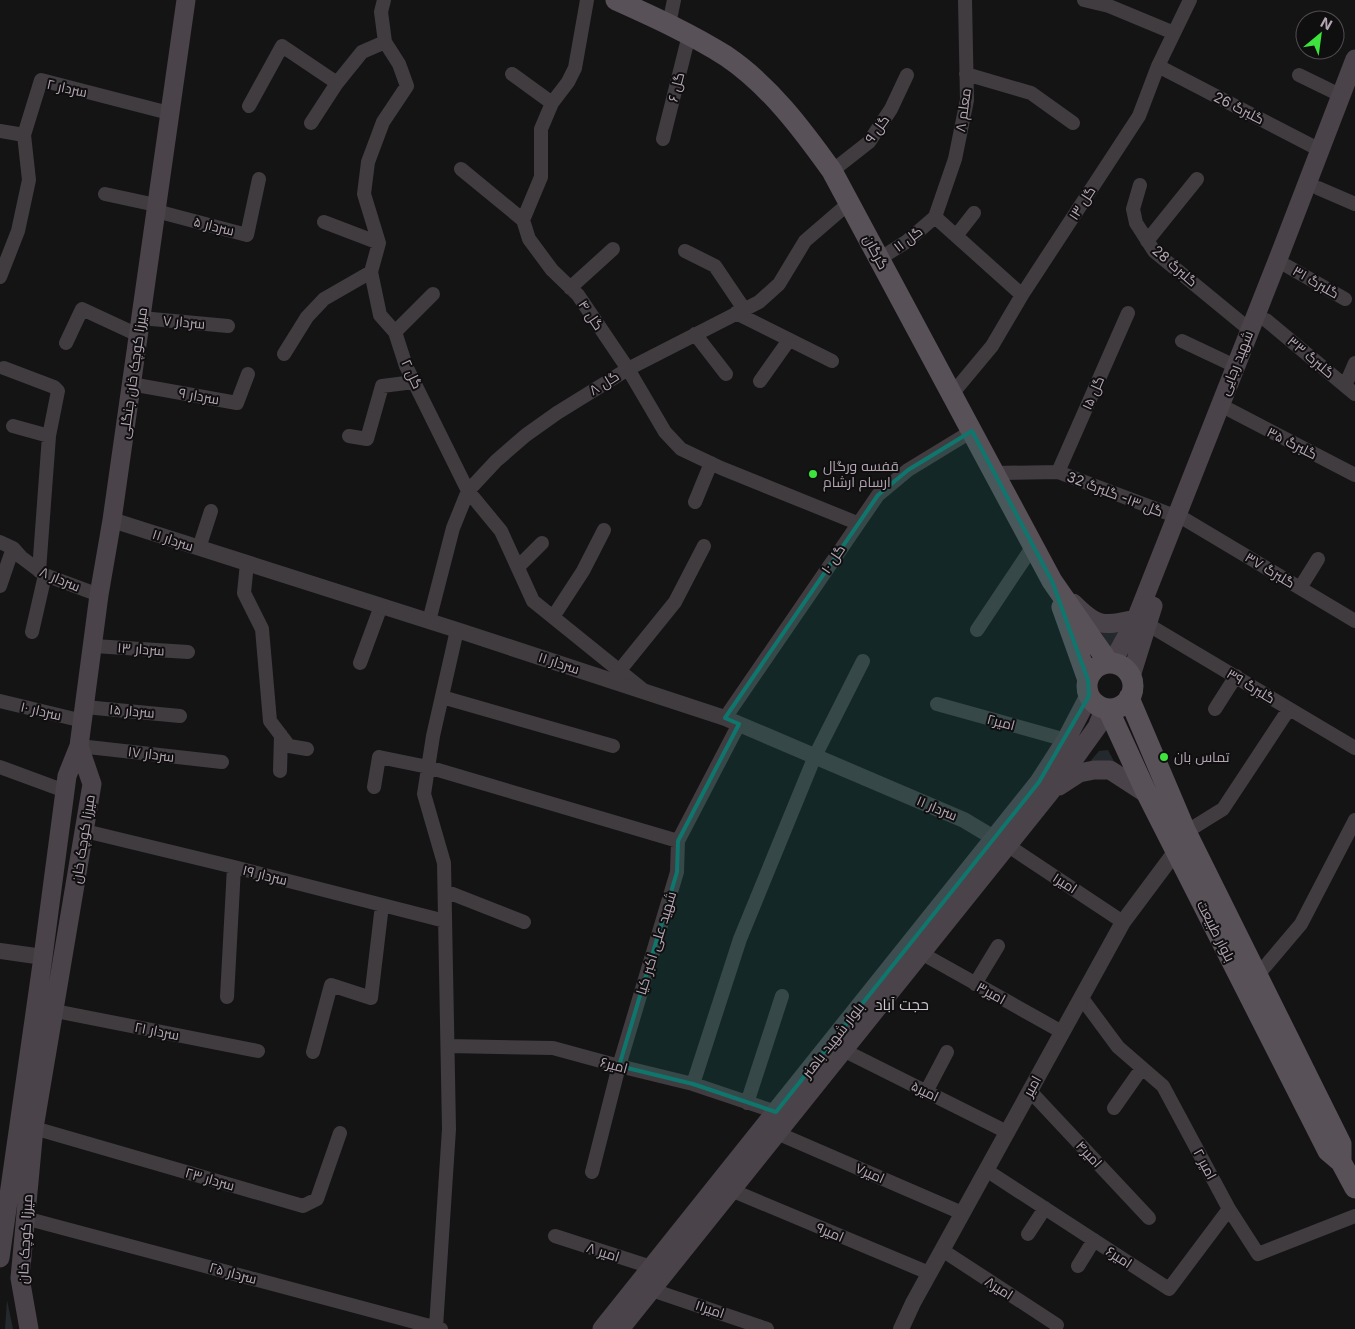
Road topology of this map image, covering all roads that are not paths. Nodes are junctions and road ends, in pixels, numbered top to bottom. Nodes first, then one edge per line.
1 (186, 0) edge
2 (384, 0) edge
3 (587, 0) edge
4 (616, 0) edge
5 (674, 0) edge
6 (965, 0) edge
7 (1084, 0) edge
8 (1190, 0) edge
9 (669, 24) junction
10 (1174, 33) junction
11 (689, 35) junction
12 (385, 42) junction
13 (1355, 59) edge
14 (1158, 66) junction
15 (512, 74) dead end
16 (966, 74) junction
17 (907, 75) dead end
18 (1299, 75) dead end
19 (337, 83) junction
20 (1348, 95) edge
21 (552, 103) junction
22 (249, 106) dead end
23 (169, 113) junction
24 (311, 123) dead end
25 (1073, 123) dead end
26 (0, 131) edge
27 (24, 135) junction
28 (663, 140) dead end
29 (1320, 150) junction
30 (461, 169) dead end
31 (832, 171) junction
32 (259, 179) dead end
33 (1197, 179) dead end
34 (1140, 185) dead end
35 (1318, 188) junction
36 (105, 194) dead end
37 (849, 203) junction
38 (1355, 204) edge
39 (156, 208) junction
40 (974, 213) dead end
41 (935, 217) junction
42 (522, 220) junction
43 (324, 222) dead end
44 (956, 236) junction
45 (1147, 241) junction
46 (379, 243) junction
47 (613, 249) dead end
48 (685, 250) dead end
49 (879, 258) junction
50 (1287, 266) junction
51 (371, 272) junction
52 (0, 277) edge
53 (570, 288) junction
54 (433, 294) dead end
55 (1022, 294) junction
56 (1345, 299) dead end
57 (740, 311) junction
58 (1128, 313) dead end
59 (1266, 320) junction
60 (139, 326) junction
61 (228, 326) dead end
62 (1250, 330) junction
63 (395, 332) junction
64 (695, 334) junction
65 (790, 340) junction
66 (1182, 340) dead end
67 (66, 343) dead end
68 (284, 354) dead end
69 (832, 361) dead end
70 (1355, 363) edge
71 (1235, 366) junction
72 (4, 368) dead end
73 (628, 369) junction
74 (248, 374) dead end
75 (726, 374) dead end
76 (760, 381) dead end
77 (414, 382) junction
78 (131, 384) junction
79 (1350, 390) edge
80 (952, 394) junction
81 (1230, 410) junction
82 (13, 426) dead end
83 (972, 431) junction
84 (49, 436) junction
85 (349, 436) dead end
86 (710, 463) junction
87 (1058, 472) junction
88 (994, 473) junction
89 (1355, 476) edge
90 (468, 491) junction
91 (695, 502) dead end
92 (211, 512) dead end
93 (1180, 518) junction
94 (112, 520) junction
95 (857, 523) junction
96 (604, 530) dead end
97 (0, 542) edge
98 (542, 543) dead end
99 (704, 546) dead end
100 (1033, 546) junction
101 (13, 548) junction
102 (199, 548) junction
103 (1318, 559) dead end
104 (247, 563) junction
105 (518, 567) junction
106 (42, 573) junction
107 (1052, 581) junction
108 (0, 586) edge
109 (1300, 588) junction
110 (99, 595) junction
111 (381, 606) junction
112 (553, 616) junction
113 (1355, 620) edge
114 (429, 621) junction
115 (1142, 621) junction
116 (457, 630) junction
117 (978, 630) dead end
118 (32, 632) dead end
119 (94, 646) junction
120 (188, 652) dead end
121 (863, 661) dead end
122 (360, 663) dead end
123 (1110, 663) junction
124 (620, 670) junction
125 (1130, 676) junction
126 (1236, 676) junction
127 (647, 692) junction
128 (442, 697) junction
129 (1098, 698) junction
130 (1129, 698) junction
131 (0, 701) edge
132 (937, 704) dead end
133 (1215, 709) dead end
134 (1289, 709) junction
135 (84, 714) junction
136 (180, 716) dead end
137 (732, 721) junction
138 (281, 735) junction
139 (1066, 740) junction
140 (79, 746) junction
141 (613, 746) dead end
142 (1355, 748) edge
143 (307, 749) dead end
144 (815, 756) junction
145 (222, 762) dead end
146 (0, 767) edge
147 (428, 767) junction
148 (280, 771) dead end
149 (374, 787) dead end
150 (65, 790) junction
151 (1051, 790) junction
152 (1147, 794) junction
153 (1355, 820) edge
154 (84, 831) junction
155 (1186, 832) junction
156 (678, 841) junction
157 (1001, 841) junction
158 (1176, 851) junction
159 (234, 867) junction
160 (444, 891) junction
161 (51, 894) junction
162 (74, 894) junction
163 (382, 905) junction
164 (445, 921) junction
165 (524, 922) dead end
166 (1123, 922) junction
167 (998, 946) dead end
168 (0, 951) edge
169 (921, 953) junction
170 (43, 957) junction
171 (1258, 976) junction
172 (975, 984) junction
173 (782, 996) dead end
174 (227, 997) dead end
175 (1081, 997) junction
176 (55, 1011) junction
177 (1062, 1032) junction
178 (448, 1046) junction
179 (843, 1050) junction
180 (258, 1051) dead end
181 (313, 1052) dead end
182 (947, 1052) dead end
183 (619, 1066) junction
184 (1142, 1068) junction
185 (693, 1084) junction
186 (1030, 1091) junction
187 (926, 1092) junction
188 (747, 1103) junction
189 (1114, 1108) dead end
190 (776, 1112) junction
191 (34, 1128) junction
192 (1007, 1132) junction
193 (340, 1133) dead end
194 (777, 1133) junction
195 (1345, 1166) edge
196 (986, 1170) junction
197 (592, 1172) dead end
198 (731, 1190) junction
199 (1045, 1208) junction
200 (1229, 1209) junction
201 (962, 1213) junction
202 (1355, 1216) edge
203 (25, 1218) junction
204 (1149, 1218) dead end
205 (1028, 1234) dead end
206 (555, 1236) dead end
207 (1094, 1240) junction
208 (942, 1250) junction
209 (0, 1258) edge
210 (1078, 1266) dead end
211 (651, 1267) junction
212 (929, 1273) junction
213 (652, 1290) junction
214 (1056, 1325) dead end
215 (439, 1328) edge
216 (30, 1329) edge
217 (602, 1329) edge
218 (620, 1329) edge
219 (768, 1329) edge
220 (901, 1329) edge

1 - 23 main road, میرزا کوچک خان جنگلی
2 - 12 street
3 - 21 street
4 - 9 main road, گرگان
5 - 9 street
6 - 16 street, معلم ۸
7 - 10 street
8 - 10 street, گل ۱۳
9 - 11 main road, گرگان
10 - 14 street, گل ۱۳
11 - 28 street, گل ۶
11 - 31 main road, گرگان
12 - 19 street
12 - 46 street
13 - 20 main road, شهید رجایی
14 - 29 street, گلبرگ 26
14 - 55 street, گل ۱۳
15 - 21 street
16 - 25 street
16 - 41 street, معلم ۸
17 - 31 street, گل ۹
18 - 20 street
19 - 22 street
19 - 24 street
20 - 29 main road, شهید رجایی
20 - 35 main road, شهید رجایی
21 - 42 street
23 - 27 street, سردار ۲
23 - 39 main road, میرزا کوچک خان جنگلی
26 - 27 street
27 - 52 street
29 - 62 main road, شهید رجایی
30 - 42 street
31 - 37 main road, گرگان
32 - 39 street, سردار ۵
33 - 45 street
34 - 45 street, گلبرگ 28
35 - 38 street
35 - 50 main road, شهید رجایی
36 - 39 street
37 - 49 main road, گرگان
37 - 57 street, گل ۸
39 - 60 main road, میرزا کوچک خان جنگلی
40 - 44 street
41 - 44 street
41 - 49 street, گل ۱۱
42 - 53 street, گل ۴
43 - 46 street
44 - 55 street
45 - 62 street, گلبرگ 28
46 - 51 street, گل ۲
47 - 53 street
48 - 57 street
49 - 80 main road, گرگان
50 - 56 street, گلبرگ ۳۱
50 - 59 main road, شهید رجایی
51 - 63 street, گل ۲
51 - 68 street
53 - 73 street, گل ۴
54 - 63 street
55 - 80 street, گل ۱۳
57 - 64 street, گل ۸
57 - 65 street
58 - 87 street, گل ۱۵
59 - 79 street, گلبرگ ۳۳
59 - 81 main road, شهید رجایی
60 - 61 street, سردار ۷
60 - 67 street, سردار ۷
60 - 78 main road, میرزا کوچک خان جنگلی
62 - 71 main road, شهید رجایی
63 - 77 street, گل ۲
64 - 73 street, گل ۸
64 - 75 street
65 - 69 street
65 - 76 street
66 - 71 street
70 - 79 street
71 - 93 main road, شهید رجایی
72 - 84 street
73 - 86 street, گل ۴
73 - 90 street, گل ۸
74 - 78 street, سردار ۹
77 - 85 street
77 - 90 street, گل ۲
78 - 94 main road, میرزا کوچک خان جنگلی
80 - 83 main road, گرگان
81 - 89 street, گلبرگ ۳۵
81 - 93 main road, شهید رجایی
82 - 84 street
83 - 88 main road, گرگان
83 - 95 street, گل ۱۰
84 - 106 street
86 - 91 street
86 - 95 street, گل ۴
87 - 88 street, گل ۱۳- گلبرگ 32
87 - 93 street, گل ۱۳- گلبرگ 32
88 - 100 main road, گرگان
90 - 105 street, گل ۲
90 - 114 street, گل ۸
92 - 102 street
93 - 109 street, گلبرگ ۳۷
93 - 115 main road, شهید رجایی
94 - 102 street, سردار ۱۱
94 - 110 main road, میرزا کوچک خان جنگلی
95 - 137 street, گل ۱۰
96 - 112 street
97 - 101 street, سردار ۸
98 - 105 street
99 - 124 street
100 - 107 main road, گرگان
100 - 117 street
101 - 106 street, سردار ۸
101 - 108 street
102 - 104 street, سردار ۱۱
103 - 109 street
104 - 111 street, سردار ۱۱
104 - 138 street
105 - 112 street, گل ۲
106 - 110 street, سردار ۸
106 - 118 street
107 - 115 main road
107 - 123 main road
107 - 129 main road, بلوار طبیعت
109 - 113 street, گلبرگ ۳۷
110 - 119 main road, میرزا کوچک خان جنگلی
111 - 114 street, سردار ۱۱
111 - 122 street
112 - 124 street, گل ۲
114 - 116 street, سردار ۱۱
115 - 123 main road, شهید رجایی
115 - 125 main road, شهید رجایی
115 - 126 street, گلبرگ ۳۹
116 - 127 street, سردار ۱۱
116 - 128 street
119 - 120 street, سردار ۱۳
119 - 135 main road, میرزا کوچک خان جنگلی
121 - 144 street
123 - 125 main road
123 - 129 main road
124 - 127 street, گل ۲
125 - 130 main road
126 - 133 street
126 - 134 street, گلبرگ ۳۹
127 - 137 street, سردار ۱۱
128 - 141 street
128 - 147 street
129 - 130 main road
129 - 139 main road, بلوار شهید باهنر
129 - 151 main road, بلوار شهید باهنر
129 - 152 main road, بلوار طبیعت
130 - 155 main road, بلوار طبیعت
131 - 135 street, سردار ۱۰
132 - 139 street, امیر۲
134 - 142 street, گلبرگ ۳۹
134 - 155 street
135 - 136 street, سردار ۱۵
135 - 140 main road, میرزا کوچک خان جنگلی
137 - 144 street, سردار ۱۱
137 - 156 street, شهید علی اکبر کیا
138 - 143 street
138 - 148 street
139 - 157 main road, بلوار شهید باهنر
140 - 145 street, سردار ۱۷
140 - 150 main road, میرزا کوچک خان
140 - 154 main road, میرزا کوچک خان
144 - 157 street, سردار ۱۱
144 - 185 street
146 - 150 street
147 - 149 street
147 - 156 street
147 - 160 street
150 - 161 main road, میرزا کوچک خان
151 - 152 main road
151 - 157 main road, بلوار شهید باهنر
152 - 158 main road, بلوار طبیعت
153 - 171 street
154 - 159 street, سردار ۱۹
154 - 162 main road, میرزا کوچک خان
155 - 171 main road, بلوار طبیعت
156 - 183 street, شهید علی اکبر کیا
157 - 166 street, امیر۱
157 - 169 main road, بلوار شهید باهنر
157 - 190 main road, بلوار شهید باهنر
158 - 166 street, امیر
158 - 195 main road, بلوار طبیعت
159 - 163 street, سردار ۱۹
159 - 174 street
160 - 164 street
160 - 165 street
161 - 162 main road
161 - 170 main road, میرزا کوچک خان
162 - 176 main road, میرزا کوچک خان
163 - 164 street, سردار ۱۹
163 - 181 street
164 - 178 street
166 - 175 street, امیر
167 - 172 street
168 - 170 street
169 - 172 street, امیر۳
169 - 179 main road, بلوار شهید باهنر
170 - 209 main road, میرزا کوچک خان
171 - 195 main road, بلوار طبیعت
172 - 177 street, امیر۳
173 - 188 street
175 - 177 street, امیر
175 - 184 street, امیر ۲
176 - 180 street, سردار ۲۱
176 - 191 main road, میرزا کوچک خان
177 - 186 street, امیر
178 - 183 street, امیر۶
178 - 215 street
179 - 187 street, امیر۵
179 - 194 main road, بلوار شهید باهنر
182 - 187 street
183 - 185 street, امیر۶
183 - 197 street, شهید علی اکبر کیا
184 - 189 street
184 - 200 street, امیر ۲
185 - 188 street, امیر۶
186 - 192 street, امیر
186 - 204 street, امیر۴
187 - 192 street, امیر۵
188 - 190 street, امیر۶
190 - 211 main road, بلوار شهید باهنر
191 - 193 street, سردار ۲۳
191 - 203 main road, میرزا کوچک خان
192 - 196 street, امیر
194 - 198 main road, بلوار شهید باهنر
194 - 201 street, امیر۷
196 - 199 street, امیر۶
196 - 201 street, امیر
198 - 212 street, امیر۹
198 - 213 main road, بلوار شهید باهنر
199 - 205 street
199 - 207 street, امیر۶
200 - 202 street, امیر ۲
200 - 207 street, امیر۶
201 - 208 street, امیر
203 - 215 street, سردار ۲۵
203 - 216 main road, میرزا کوچک خان
206 - 211 street, امیر ۸
207 - 210 street
208 - 212 street, امیر
208 - 214 street, امیر۸
211 - 217 main road, بلوار شهید باهنر
212 - 220 street, امیر
213 - 218 main road, بلوار شهید باهنر
213 - 219 street, امیر۱۱

